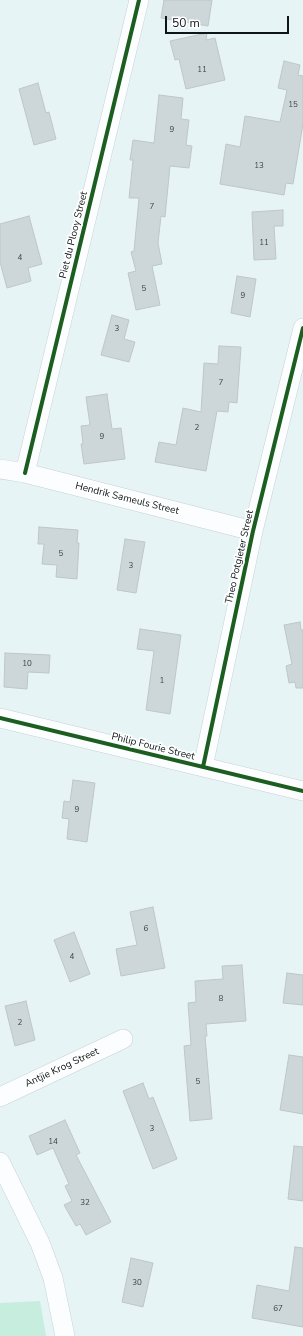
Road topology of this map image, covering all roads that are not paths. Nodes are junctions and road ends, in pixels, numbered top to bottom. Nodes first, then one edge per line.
1 (139, 0) edge
2 (303, 328) edge
3 (0, 469) edge
4 (25, 473) junction
5 (253, 531) junction
6 (0, 718) edge
7 (203, 767) junction
8 (303, 791) edge
9 (123, 1039) dead end
10 (0, 1097) edge
11 (0, 1162) edge
12 (65, 1336) edge

1 - 4 street, Piet du Plooy Street
2 - 5 street, Theo Potgieter Street
3 - 4 street, Hendrik Sameuls Street
4 - 5 street, Hendrik Sameuls Street
5 - 7 street, Theo Potgieter Street
6 - 7 street, Philip Fourie Street
7 - 8 street, Philip Fourie Street
9 - 10 street, Antjie Krog Street
11 - 12 street

